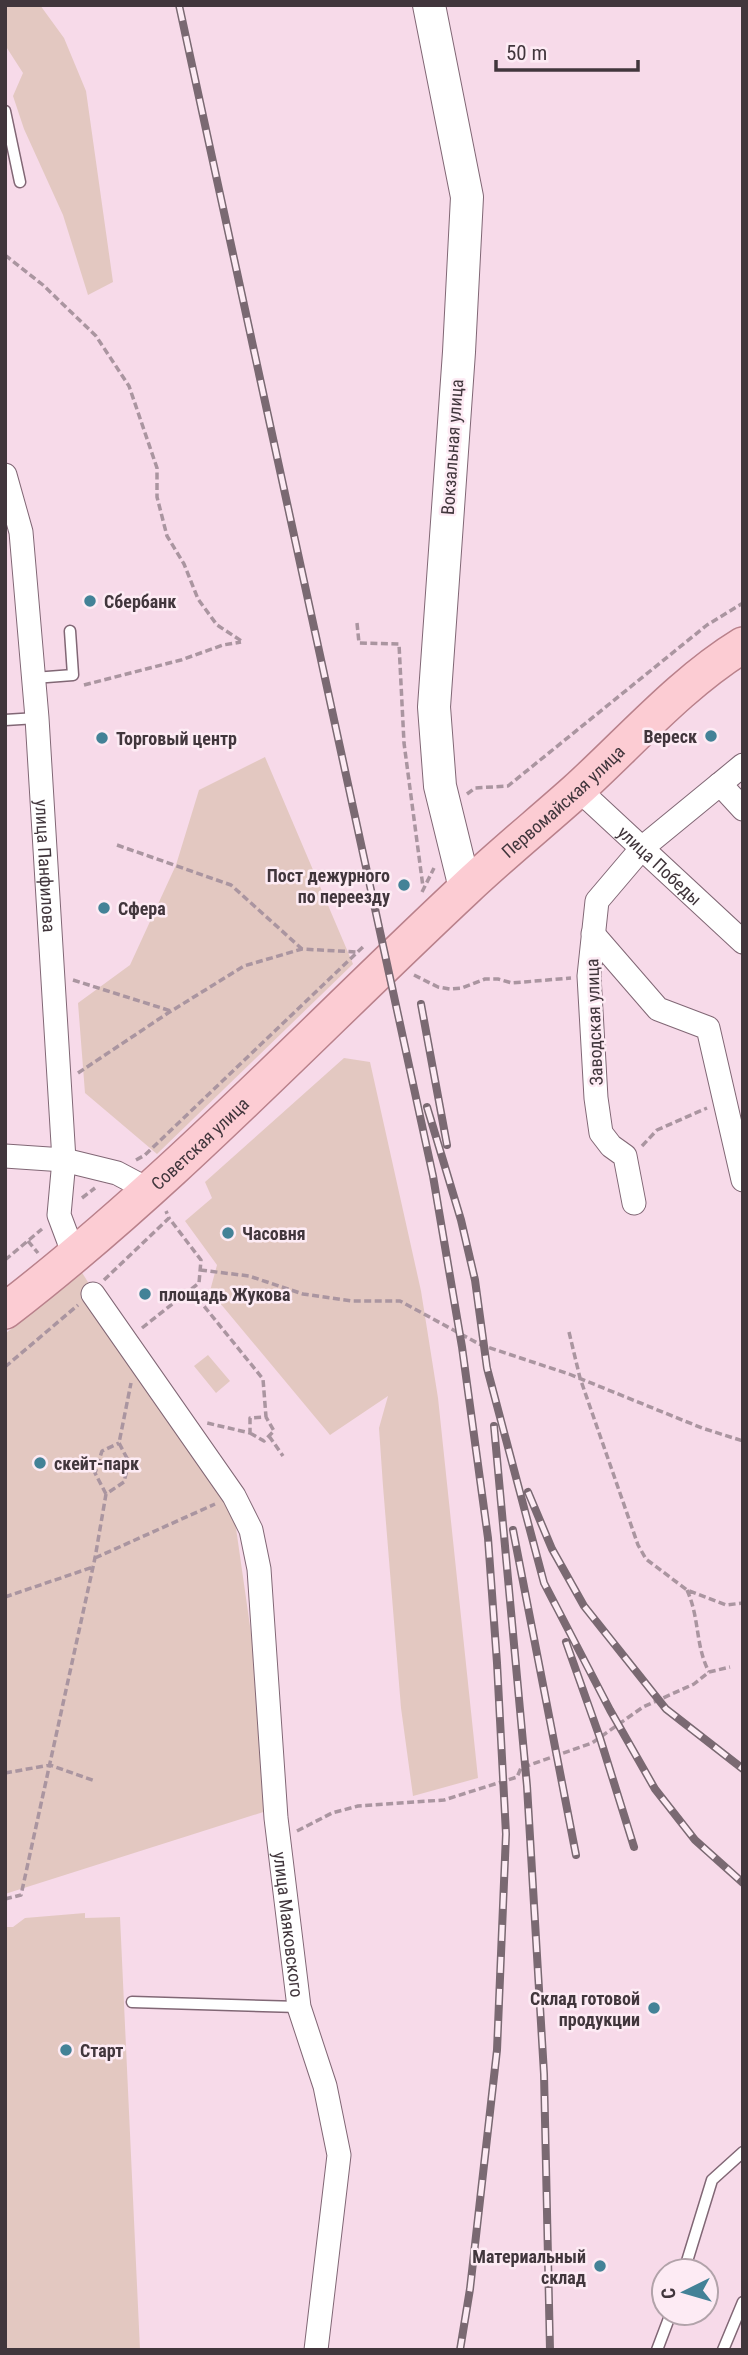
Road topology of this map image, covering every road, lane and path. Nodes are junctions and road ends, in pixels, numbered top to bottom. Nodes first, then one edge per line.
1 (429, 5) edge
2 (5, 111) edge
3 (20, 182) dead end
4 (5, 255) edge
5 (5, 475) edge
6 (743, 603) edge
7 (357, 623) dead end
8 (70, 631) dead end
9 (743, 645) edge
10 (34, 678) junction
11 (75, 687) dead end
12 (37, 718) junction
13 (5, 720) edge
14 (743, 765) edge
15 (720, 784) junction
16 (578, 789) junction
17 (465, 797) dead end
18 (743, 809) edge
19 (451, 833) junction
20 (117, 845) dead end
21 (642, 848) junction
22 (465, 888) junction
23 (423, 889) junction
24 (420, 895) dead end
25 (593, 934) junction
26 (743, 942) edge
27 (302, 949) junction
28 (382, 958) junction
29 (53, 973) junction
30 (589, 976) junction
31 (632, 979) junction
32 (171, 1011) junction
33 (60, 1086) junction
34 (724, 1100) junction
35 (5, 1156) edge
36 (625, 1156) junction
37 (64, 1160) junction
38 (117, 1173) junction
39 (743, 1180) edge
40 (149, 1190) junction
41 (635, 1203) dead end
42 (59, 1215) junction
43 (169, 1217) dead end
44 (74, 1255) junction
45 (5, 1260) edge
46 (200, 1270) junction
47 (191, 1290) junction
48 (85, 1301) joint
49 (5, 1311) edge
50 (569, 1332) dead end
51 (131, 1350) junction
52 (5, 1367) edge
53 (580, 1378) junction
54 (199, 1413) dead end
55 (266, 1417) junction
56 (250, 1433) junction
57 (269, 1437) junction
58 (743, 1441) edge
59 (119, 1443) junction
60 (283, 1456) dead end
61 (106, 1494) junction
62 (234, 1496) junction
63 (95, 1558) junction
64 (93, 1567) junction
65 (687, 1590) junction
66 (5, 1597) edge
67 (743, 1603) edge
68 (730, 1667) dead end
69 (709, 1672) junction
70 (50, 1765) junction
71 (5, 1773) edge
72 (95, 1781) dead end
73 (279, 1840) junction
74 (5, 1899) edge
75 (132, 2002) dead end
76 (299, 2007) junction
77 (743, 2152) edge
78 (688, 2257) edge
79 (743, 2302) edge
80 (666, 2327) edge
81 (316, 2350) edge
82 (657, 2350) edge
83 (723, 2350) edge

1 - 19 main road, Вокзальная улица
2 - 3 lane
4 - 11 path
5 - 10 street, улица Панфилова
6 - 17 path
7 - 23 path
8 - 10 lane
9 - 16 main road, Первомайская улица
10 - 12 street, улица Панфилова
12 - 13 lane
12 - 29 street, улица Панфилова
14 - 15 street, Заводская улица
15 - 18 street
15 - 21 street, Заводская улица
16 - 21 street, улица Победы
16 - 22 main road, Первомайская улица
19 - 22 main road, Вокзальная улица
19 - 23 path
20 - 27 path
21 - 25 street, Заводская улица
21 - 26 street, улица Победы
22 - 28 main road, Первомайская улица
23 - 24 path
25 - 30 street, Заводская улица
25 - 31 street
27 - 28 path
27 - 32 path
28 - 30 path
28 - 38 path
28 - 40 main road, Советская улица
29 - 32 path
29 - 33 street, улица Панфилова
30 - 31 street
30 - 36 street, Заводская улица
31 - 34 street
32 - 33 path
33 - 37 street, улица Панфилова
34 - 36 path
34 - 39 street
35 - 37 street
36 - 41 street
37 - 38 street
37 - 42 street, улица Панфилова
38 - 40 street
38 - 42 path
40 - 44 main road, Советская улица
42 - 44 street, улица Панфилова
42 - 45 path
43 - 46 path
44 - 49 main road, Советская улица
46 - 47 path
46 - 53 path
47 - 51 path
47 - 55 path
48 - 51 street, улица Маяковского
48 - 52 path
50 - 53 path
51 - 59 path
51 - 62 street, улица Маяковского
53 - 58 path
53 - 65 path
54 - 56 path
55 - 56 path
55 - 57 path
56 - 57 path
57 - 60 path
59 - 61 path
59 - 61 path
61 - 63 path
62 - 63 path
62 - 73 street, улица Маяковского
63 - 64 path
64 - 66 path
64 - 70 path
65 - 67 path
65 - 69 path
68 - 69 path
69 - 73 path
70 - 71 path
70 - 72 path
70 - 74 path
73 - 76 street, улица Маяковского
75 - 76 lane
76 - 81 street, улица Маяковского
77 - 78 lane
79 - 83 lane
80 - 82 lane

